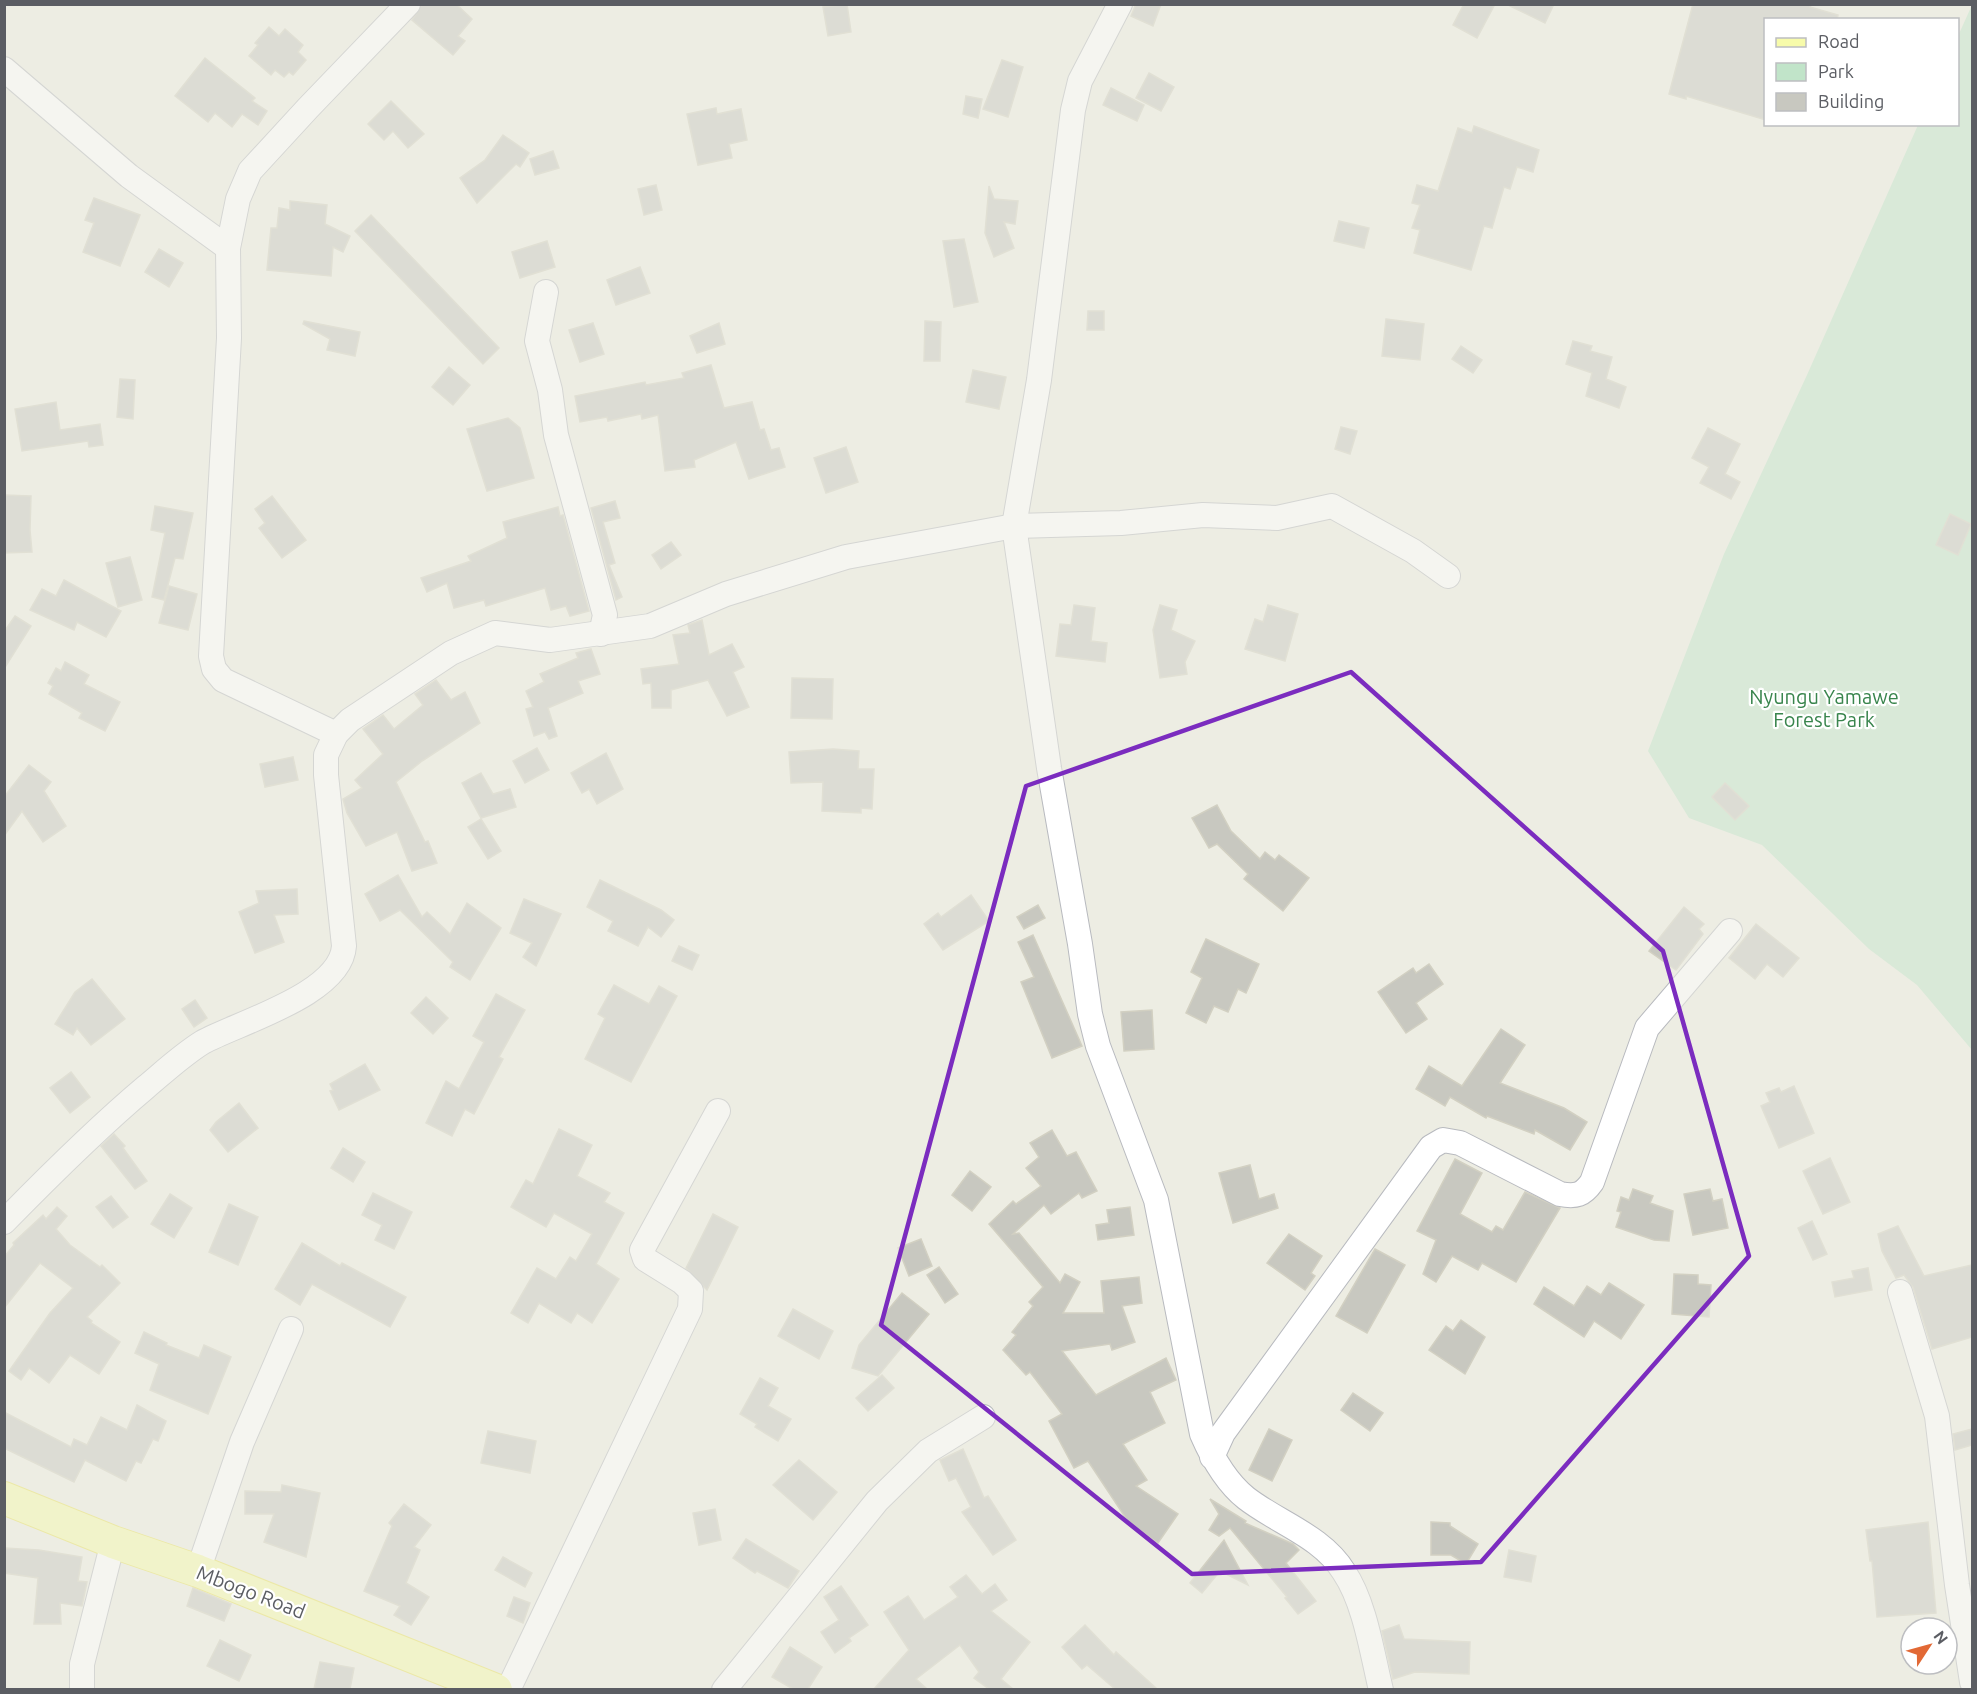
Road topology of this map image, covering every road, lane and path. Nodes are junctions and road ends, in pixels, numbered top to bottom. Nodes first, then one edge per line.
1 (408, 4) edge
2 (1120, 4) edge
3 (4, 69) edge
4 (228, 248) junction
5 (546, 292) dead end
6 (1014, 526) junction
7 (1448, 576) dead end
8 (601, 634) junction
9 (336, 734) junction
10 (1730, 931) dead end
11 (718, 1111) dead end
12 (4, 1222) edge
13 (1900, 1292) dead end
14 (291, 1329) dead end
15 (983, 1417) dead end
16 (1212, 1457) junction
17 (4, 1498) edge
18 (113, 1542) junction
19 (198, 1571) junction
20 (1972, 1682) edge
21 (82, 1689) edge
22 (496, 1689) edge
23 (508, 1689) edge
24 (724, 1689) edge
25 (1381, 1689) edge

1 - 4 street
2 - 6 street
3 - 4 street
4 - 9 street
5 - 8 street
6 - 7 street
6 - 8 street
6 - 16 street
8 - 9 street
9 - 12 street
10 - 16 street
11 - 23 street
13 - 20 street
14 - 19 street
15 - 24 street
16 - 25 street
17 - 18 main road, Mbogo Road
18 - 19 main road, Mbogo Road
18 - 21 street
19 - 22 main road, Mbogo Road

